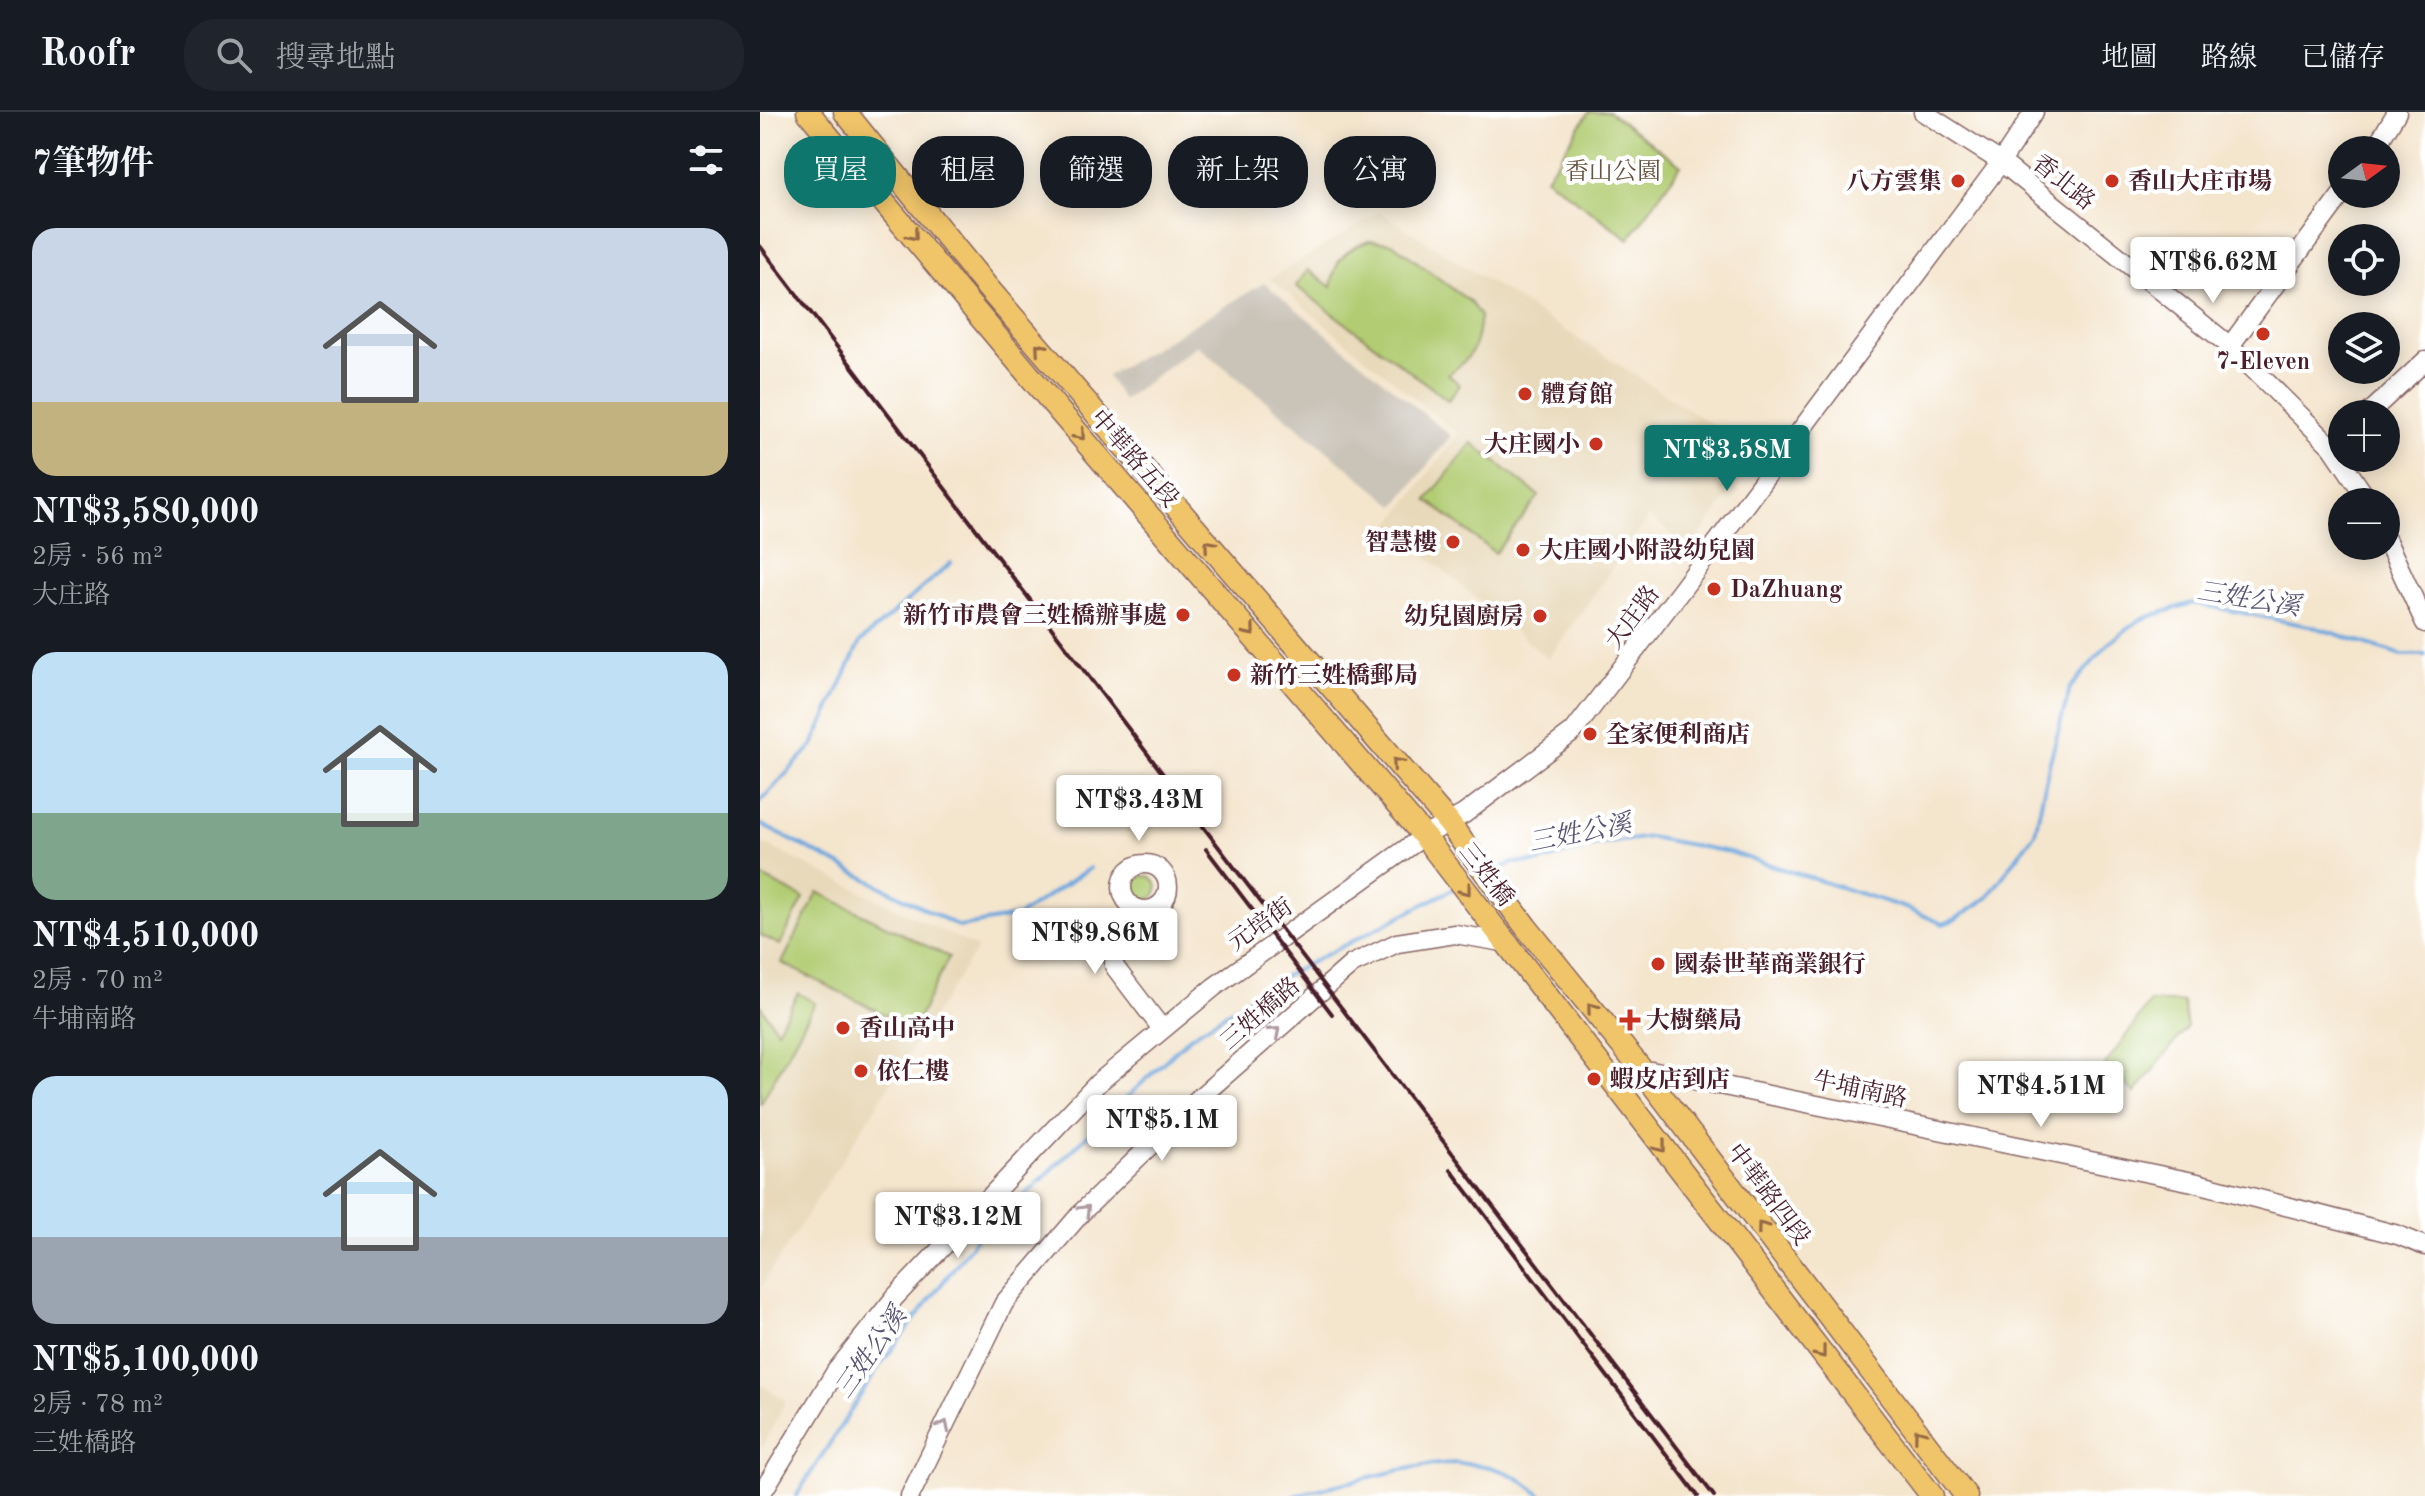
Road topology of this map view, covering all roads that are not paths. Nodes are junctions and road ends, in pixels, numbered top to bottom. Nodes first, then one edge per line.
1 (808, 112) edge
2 (845, 112) edge
3 (1923, 112) edge
4 (2034, 112) edge
5 (2397, 112) edge
6 (2384, 136) edge
7 (2001, 162) junction
8 (2332, 208) edge
9 (2230, 346) junction
10 (2425, 361) edge
11 (2383, 400) edge
12 (2328, 435) edge
13 (2396, 560) edge
14 (2425, 623) edge
15 (1448, 822) junction
16 (1424, 836) junction
17 (1141, 910) dead end
18 (1526, 927) joint
19 (1509, 943) junction
20 (1162, 1029) junction
21 (1641, 1069) junction
22 (1614, 1085) junction
23 (2425, 1246) edge
24 (760, 1496) edge
25 (910, 1496) edge
26 (1932, 1496) edge
27 (1966, 1496) edge

1 -> 16 main road, 中華路五段
15 -> 2 main road, 中華路五段
3 - 7 street, 香北路
4 - 7 street, 大庄路
5 - 6 street
7 - 9 street, 香北路
7 - 15 street, 大庄路
8 - 9 street
9 - 12 street, 香北路
10 - 11 street
13 - 14 street
15 - 16 street, 大庄路
15 - 18 main road, 三姓橋
16 -> 19 main road, 三姓橋
16 - 20 street, 元培街
17 - 20 street
21 -> 18 main road, 中華路四段
19 - 22 main road
25 -> 19 street, 三姓橋路
20 - 24 street, 元培街
21 - 22 street
21 - 23 street, 牛埔南路
27 -> 21 main road, 中華路四段
22 -> 26 main road

